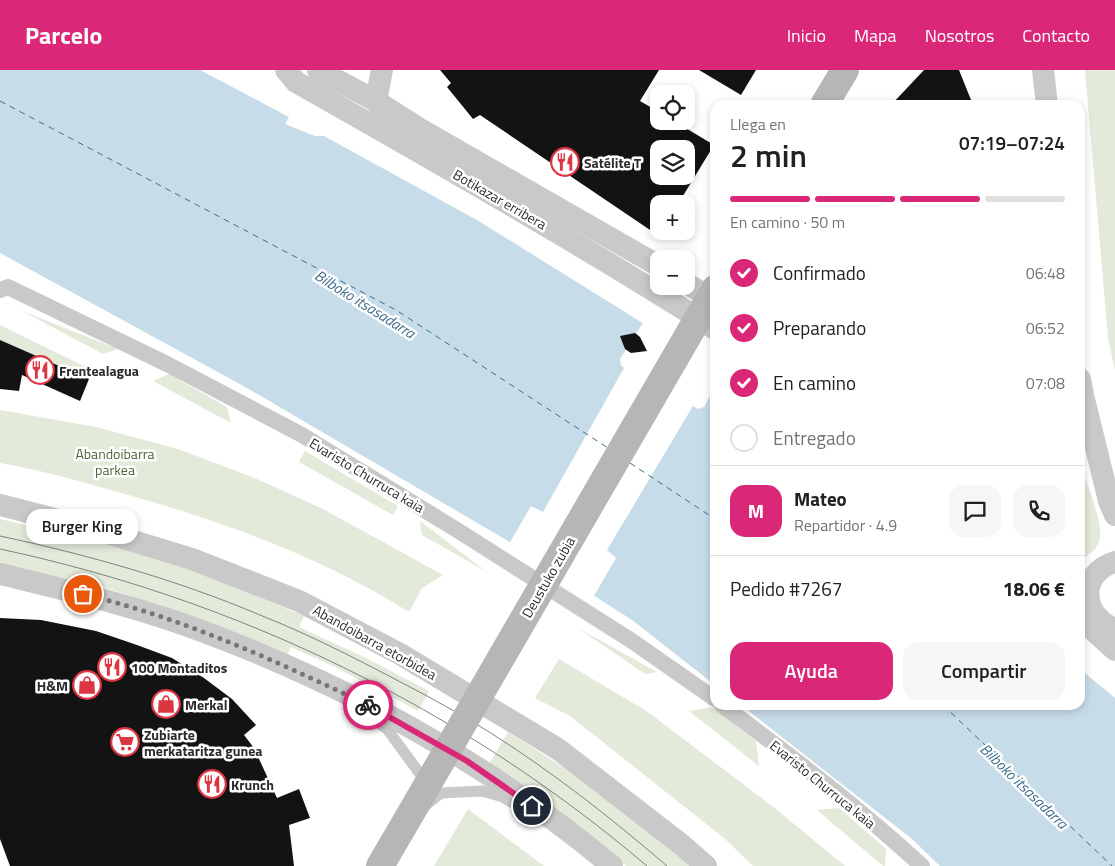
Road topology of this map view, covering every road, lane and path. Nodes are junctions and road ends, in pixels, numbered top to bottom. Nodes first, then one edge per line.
1 (286, 70) edge
2 (318, 70) edge
3 (382, 70) edge
4 (845, 70) edge
5 (1043, 70) edge
6 (827, 100) edge
7 (1046, 100) edge
8 (376, 101) junction
9 (410, 146) junction
10 (650, 261) edge
11 (695, 289) edge
12 (0, 290) edge
13 (710, 298) edge
14 (710, 299) edge
15 (710, 326) edge
16 (1085, 407) edge
17 (0, 505) edge
18 (1115, 515) edge
19 (1098, 568) edge
20 (0, 574) edge
21 (327, 605) dead end
22 (1085, 608) edge
23 (1085, 611) edge
24 (1085, 611) edge
25 (1115, 629) edge
26 (1115, 650) edge
27 (414, 663) junction
28 (308, 676) junction
29 (710, 696) edge
30 (729, 710) edge
31 (380, 866) edge
32 (601, 866) edge
33 (612, 866) edge
34 (706, 866) edge
35 (922, 866) edge

1 - 9 street, Botikazar erribera
2 - 8 street, Botikazar erribera
3 - 8 street
4 - 6 main road
5 - 7 street
8 - 9 street
8 - 10 street, Botikazar erribera
9 - 15 street, Botikazar erribera
11 - 14 street
12 - 29 street, Evaristo Churruca kaia
13 - 31 main road, Deustuko zubia, bridge
16 - 18 street
17 - 27 street, Abandoibarra etorbidea
19 - 22 street
20 - 28 street
21 - 27 lane
23 - 25 street
24 - 26 street
27 - 34 street, Abandoibarra etorbidea
28 - 32 lane
28 - 33 street
30 - 35 street, Evaristo Churruca kaia

